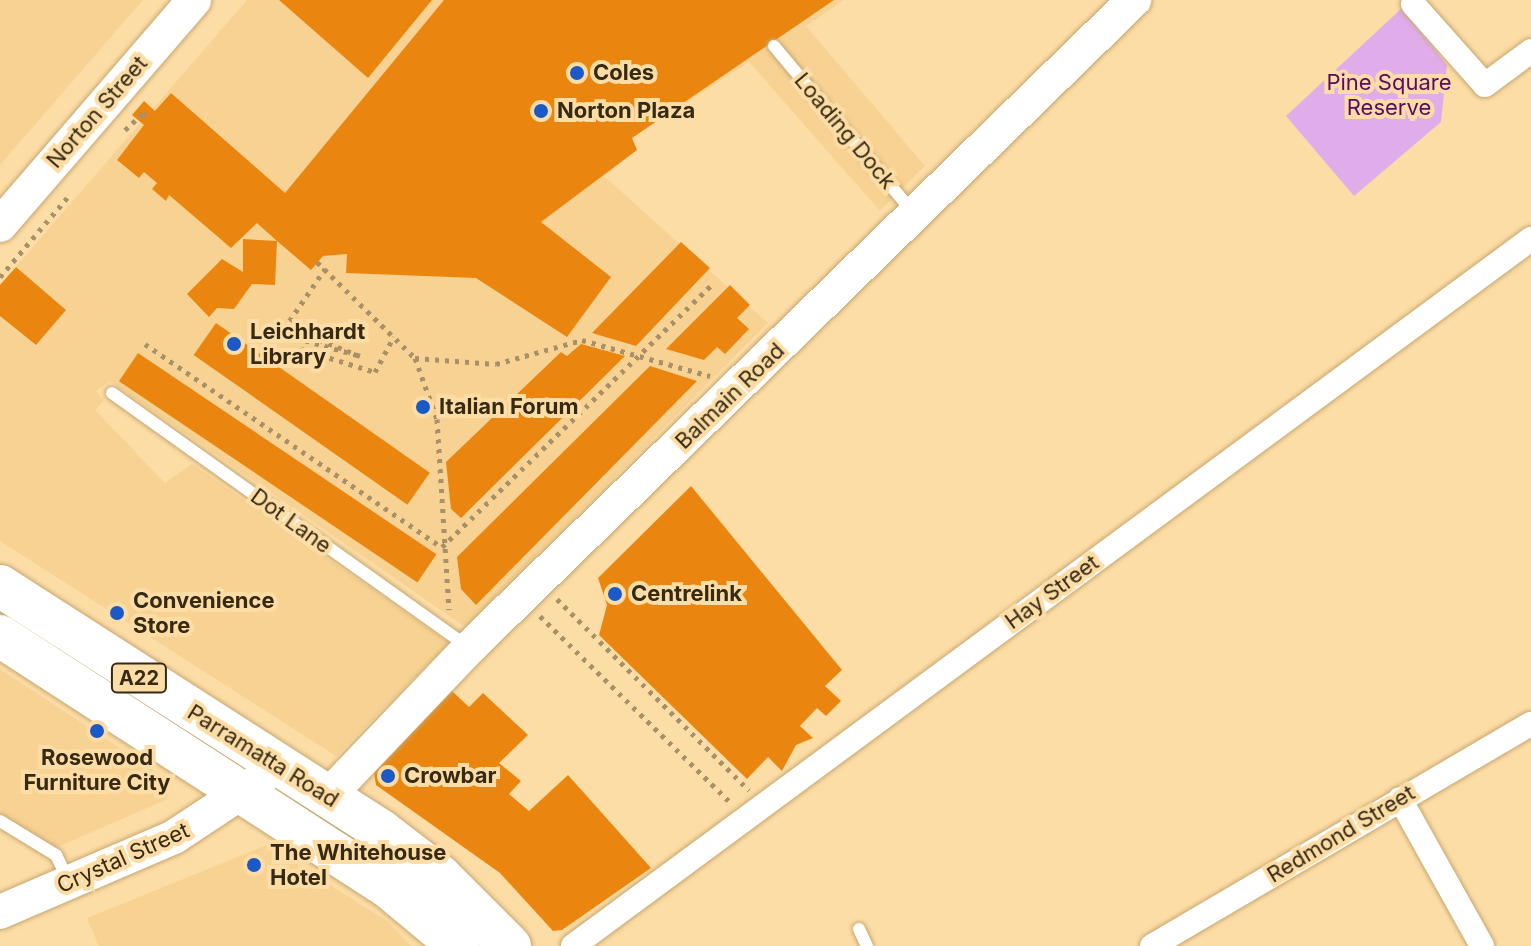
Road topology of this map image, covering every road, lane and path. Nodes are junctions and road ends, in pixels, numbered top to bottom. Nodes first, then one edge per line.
1 (194, 0) edge
2 (1134, 0) edge
3 (1413, 4) dead end
4 (774, 46) dead end
5 (1531, 51) edge
6 (146, 116) dead end
7 (121, 134) dead end
8 (71, 194) dead end
9 (916, 216) junction
10 (0, 225) edge
11 (1531, 239) edge
12 (317, 262) dead end
13 (325, 269) junction
14 (0, 277) edge
15 (711, 285) dead end
16 (394, 337) junction
17 (145, 344) dead end
18 (642, 356) junction
19 (415, 358) junction
20 (741, 385) junction
21 (112, 393) dead end
22 (442, 547) junction
23 (539, 581) junction
24 (0, 586) edge
25 (539, 615) dead end
26 (0, 636) edge
27 (462, 643) junction
28 (1531, 724) edge
29 (280, 767) junction
30 (789, 789) junction
31 (244, 792) junction
32 (329, 795) junction
33 (1400, 799) junction
34 (748, 819) junction
35 (0, 821) edge
36 (69, 883) junction
37 (0, 912) edge
38 (859, 929) dead end
39 (459, 946) edge
40 (510, 946) edge
41 (573, 946) edge
42 (867, 946) edge
43 (1152, 946) edge
44 (1482, 946) edge

1 - 10 main road, Norton Street
2 - 9 main road, Balmain Road
3 - 5 street
4 - 9 lane, Loading Dock
6 - 7 path
8 - 14 path
9 - 20 main road, Balmain Road
11 - 30 street, Hay Street
12 - 13 path
13 - 16 path
13 - 16 path, bridge
15 - 18 path
16 - 19 path
17 - 22 path
18 - 19 path
18 - 20 path
18 - 22 path
19 - 22 path
20 - 23 main road, Balmain Road
21 - 27 lane, Dot Lane
22 - 27 path
23 - 27 main road, Balmain Road
23 - 30 path
24 - 29 highway, Parramatta Road / A22
25 - 34 path
26 - 31 highway, Parramatta Road / A22
27 - 32 main road, Balmain Road
28 - 33 street, Redmond Street
29 - 31 main road, Crystal Street
29 - 32 highway, Parramatta Road / A22
30 - 34 street, Hay Street
31 - 36 main road, Crystal Street
31 - 39 highway, Parramatta Road / A22
32 - 40 highway, Parramatta Road / A22
33 - 43 street, Redmond Street
33 - 44 street
34 - 41 street, Hay Street
35 - 36 lane
36 - 37 main road, Crystal Street
38 - 42 lane

